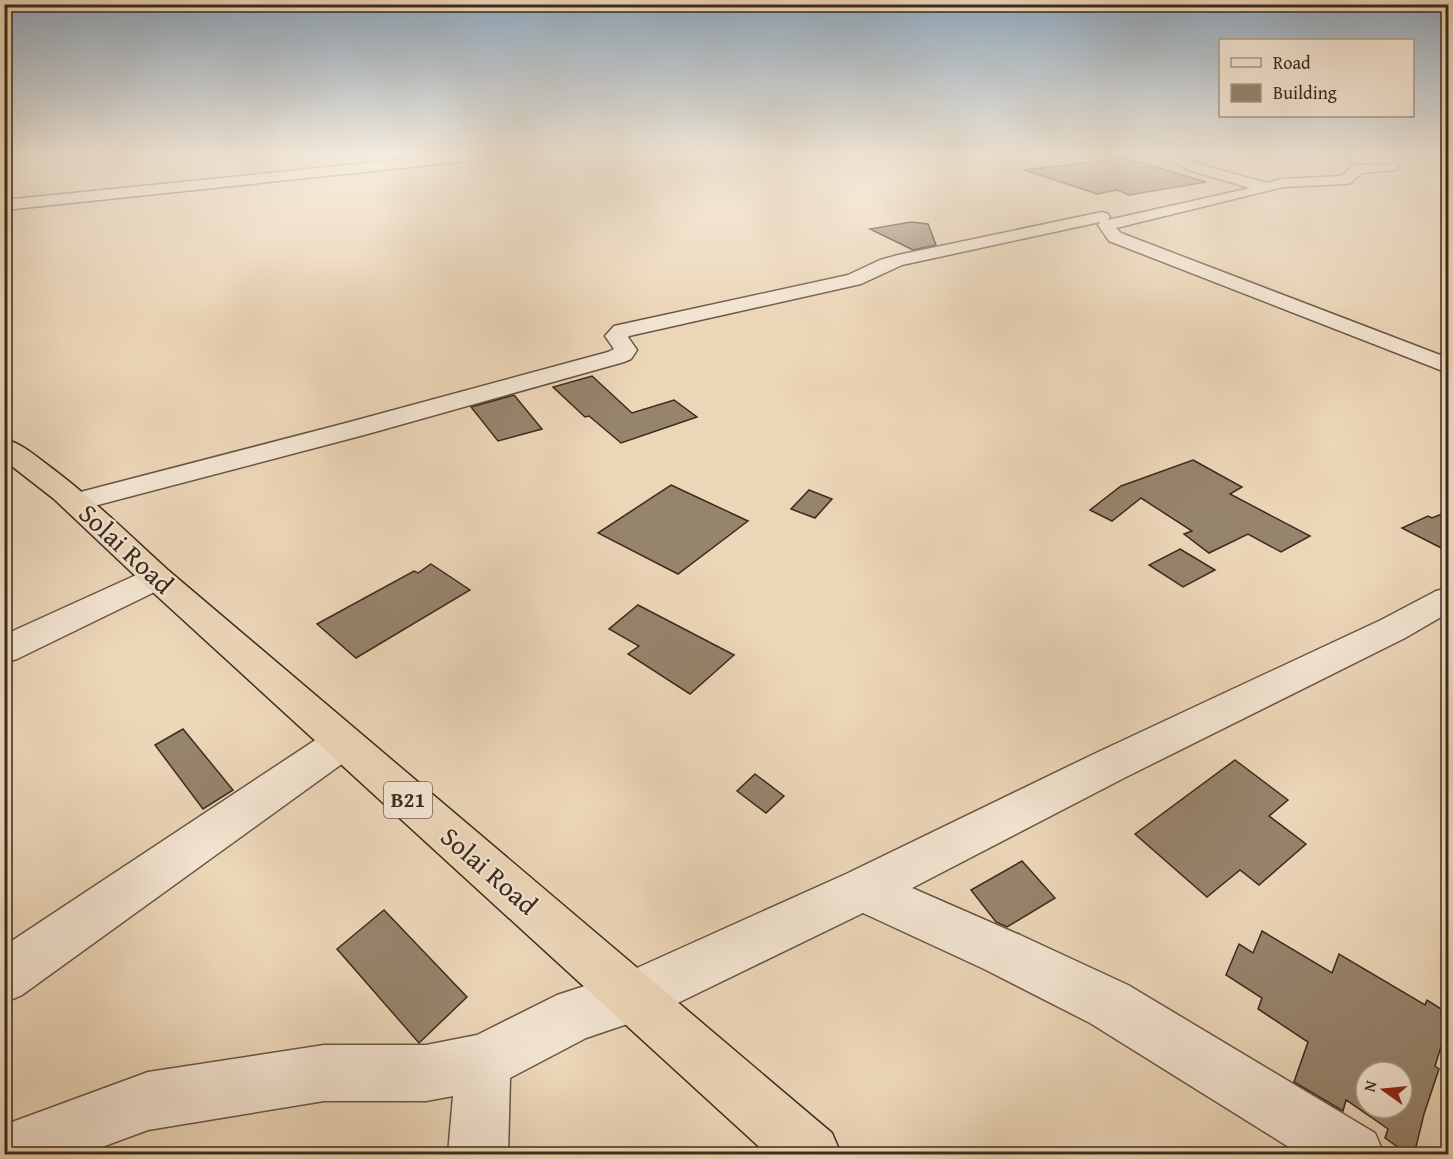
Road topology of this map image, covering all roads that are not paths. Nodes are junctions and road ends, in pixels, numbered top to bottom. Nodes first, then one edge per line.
1 (1184, 207) edge
2 (1102, 217) dead end
3 (1449, 366) edge
4 (11, 457) edge
5 (75, 502) junction
6 (157, 578) junction
7 (1449, 599) edge
8 (4, 650) edge
9 (343, 742) junction
10 (863, 890) junction
11 (4, 977) edge
12 (632, 997) junction
13 (483, 1062) junction
14 (7, 1155) edge
15 (478, 1155) edge
16 (811, 1155) edge
17 (1354, 1155) edge

1 - 3 street
2 - 5 street
4 - 5 highway, Solai Road / B21
5 - 6 highway, Solai Road / B21
6 - 8 street
6 - 9 highway, Solai Road / B21
7 - 10 street
9 - 11 street
9 - 12 highway, Solai Road / B21
10 - 12 street
10 - 17 street
12 - 13 street
12 - 16 highway, Solai Road / B21
13 - 14 street
13 - 15 street

